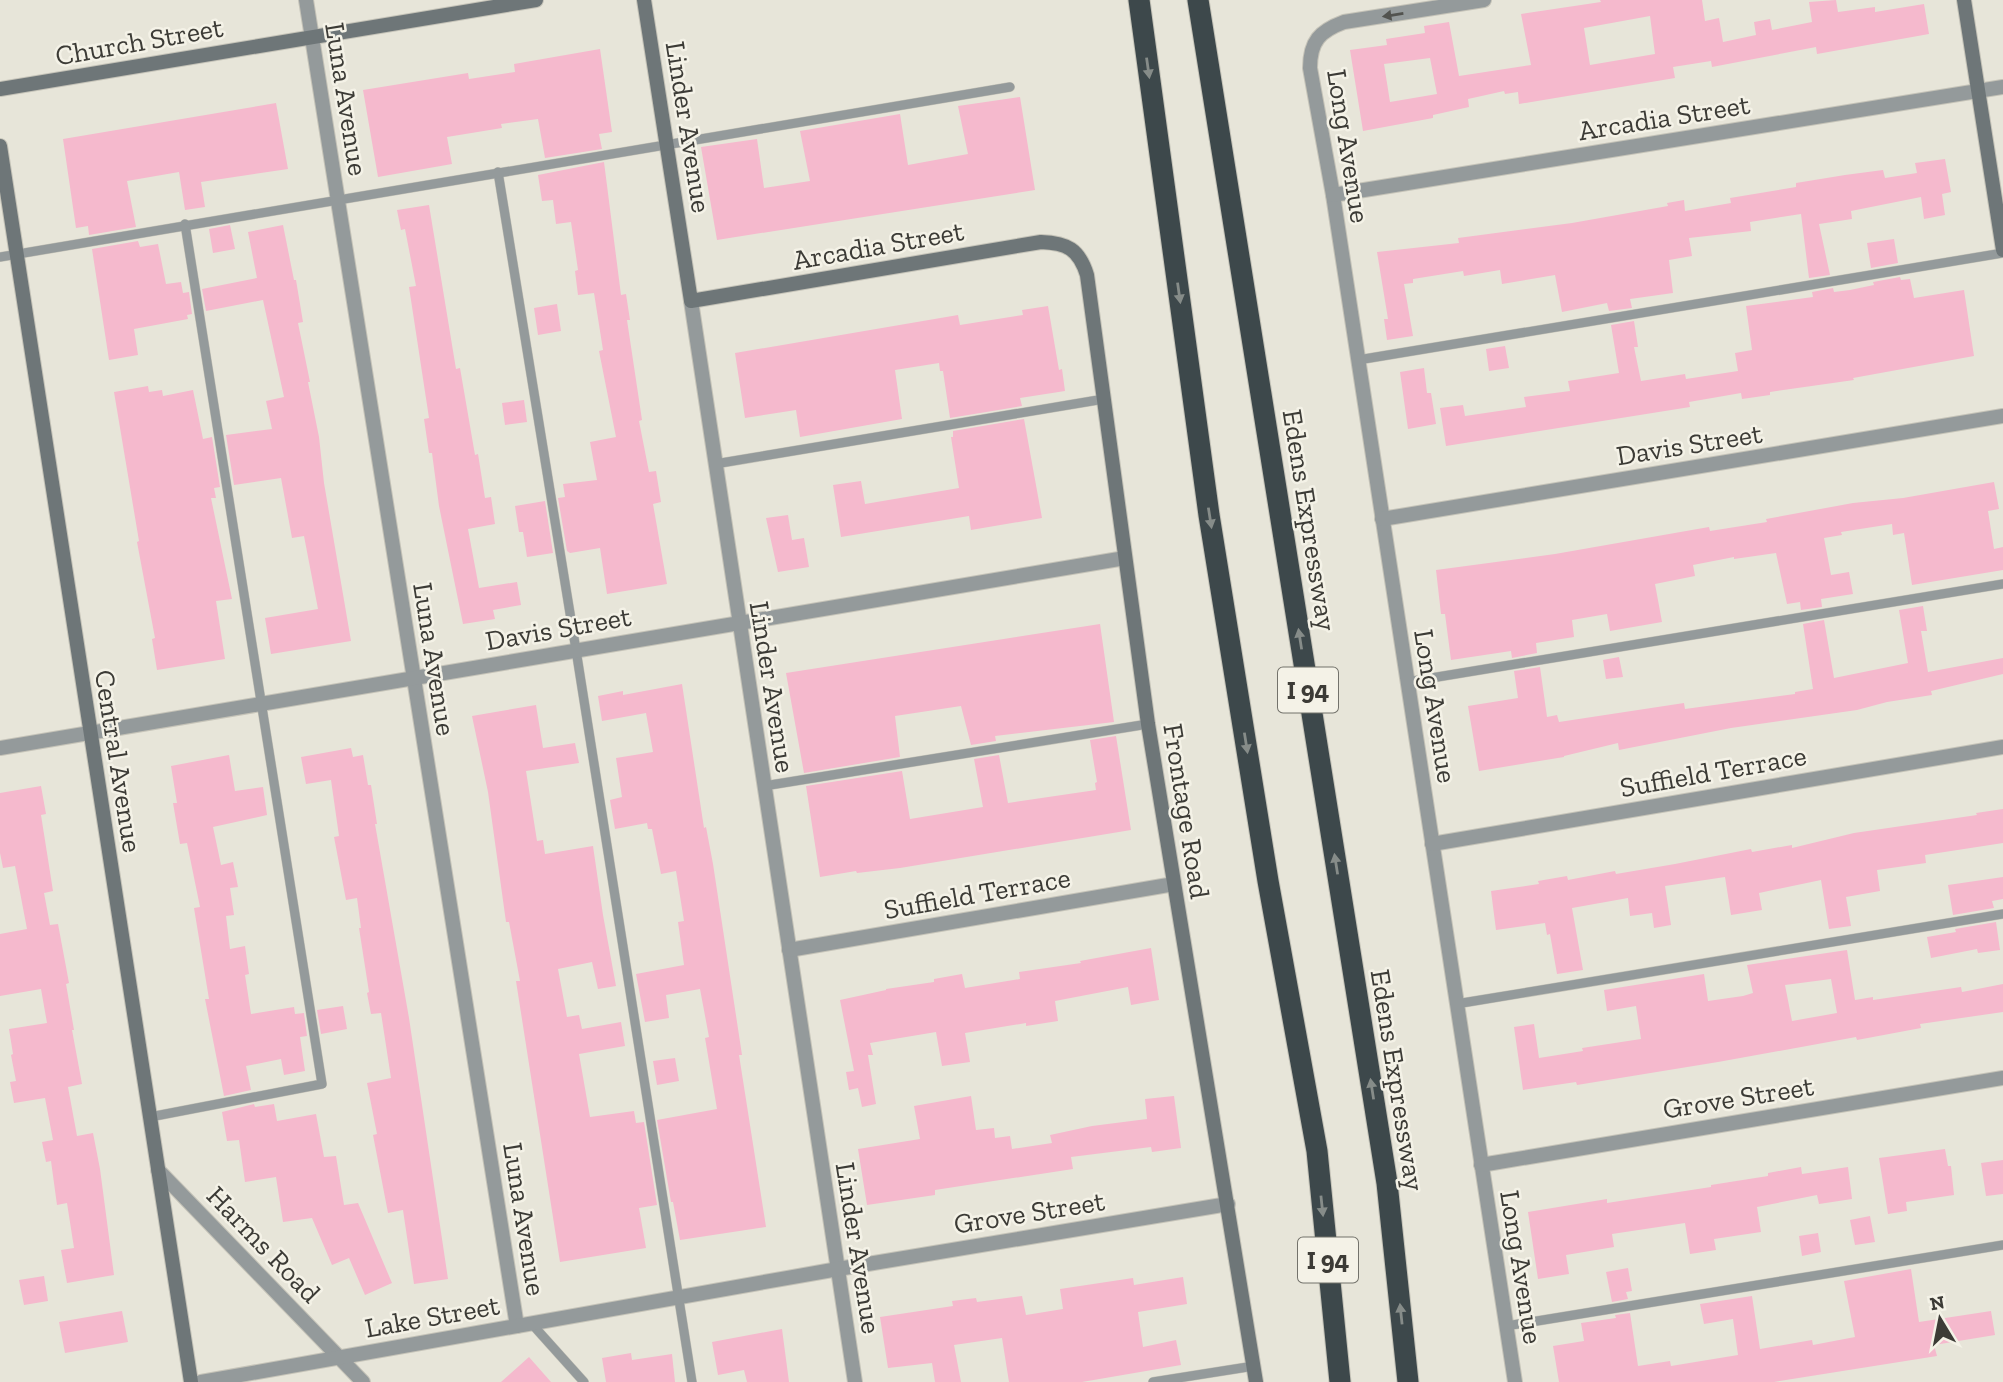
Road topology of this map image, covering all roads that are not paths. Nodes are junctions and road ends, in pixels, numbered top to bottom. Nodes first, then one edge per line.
1 (306, 0) edge
2 (536, 0) edge
3 (644, 0) edge
4 (1139, 0) edge
5 (1198, 0) edge
6 (1484, 0) edge
7 (1964, 0) edge
8 (312, 36) junction
9 (1010, 87) dead end
10 (2003, 87) edge
11 (0, 89) edge
12 (1978, 91) junction
13 (666, 144) junction
14 (0, 146) edge
15 (498, 172) junction
16 (1333, 195) junction
17 (338, 199) junction
18 (186, 224) junction
19 (1073, 249) joint
20 (2003, 251) edge
21 (17, 254) junction
22 (0, 257) edge
23 (691, 301) junction
24 (1358, 360) junction
25 (1104, 399) junction
26 (2003, 416) edge
27 (715, 464) junction
28 (1382, 519) junction
29 (1125, 558) junction
30 (2003, 584) edge
31 (738, 623) junction
32 (576, 650) junction
33 (414, 678) junction
34 (1407, 682) junction
35 (263, 703) junction
36 (1148, 724) junction
37 (89, 732) junction
38 (2003, 747) edge
39 (0, 748) edge
40 (764, 786) junction
41 (1432, 844) junction
42 (1174, 884) junction
43 (2003, 914) edge
44 (789, 950) junction
45 (1456, 1003) junction
46 (2003, 1078) edge
47 (150, 1116) junction
48 (1480, 1164) junction
49 (158, 1170) junction
50 (1228, 1204) junction
51 (2003, 1245) edge
52 (838, 1269) junction
53 (678, 1297) junction
54 (524, 1324) junction
55 (1506, 1326) junction
56 (340, 1357) junction
57 (1254, 1366) junction
58 (191, 1382) edge
59 (201, 1382) edge
60 (363, 1382) edge
61 (584, 1382) edge
62 (692, 1382) edge
63 (855, 1382) edge
64 (1153, 1382) edge
65 (1256, 1382) edge
66 (1340, 1382) edge
67 (1408, 1382) edge
68 (1515, 1382) edge

1 - 8 street, Luna Avenue
2 - 8 street, Church Street
3 - 13 street, Linder Avenue
4 -> 66 highway, I 94
67 -> 5 highway, Edens Expressway / I 94
6 -> 16 street, Long Avenue
7 - 12 street
8 - 11 street, Church Street
8 - 17 street, Luna Avenue
9 - 13 lane
10 - 12 street, Arcadia Street
12 - 16 street, Arcadia Street
12 - 20 street
13 - 15 lane
13 - 23 street, Linder Avenue
14 - 21 street, Central Avenue
15 - 17 lane
15 - 32 lane
16 - 24 street, Long Avenue
17 - 18 lane
17 - 33 street, Luna Avenue
18 - 21 lane
18 - 35 lane
19 - 23 street, Arcadia Street
19 - 25 street, Frontage Road
20 - 24 lane
21 - 22 lane
21 - 37 street, Central Avenue
23 - 27 street, Linder Avenue
24 - 28 street, Long Avenue
25 - 27 lane
25 - 29 street, Frontage Road
26 - 28 street, Davis Street
27 - 31 street, Linder Avenue
28 - 34 street, Long Avenue
29 - 31 street, Davis Street
29 - 36 street, Frontage Road
30 - 34 lane
31 - 32 street, Davis Street
31 - 40 street, Linder Avenue
32 - 33 street, Davis Street
32 - 53 lane
33 - 35 street, Davis Street
33 - 54 street, Luna Avenue
34 - 41 street, Long Avenue
35 - 37 street, Davis Street
35 - 47 lane
36 - 40 lane
36 - 42 street, Frontage Road
37 - 39 street, Davis Street
37 - 47 street, Central Avenue
38 - 41 street, Suffield Terrace
40 - 44 street, Linder Avenue
41 - 45 street, Long Avenue
42 - 44 street, Suffield Terrace
42 - 50 street, Frontage Road
43 - 45 lane
44 - 52 street, Linder Avenue
45 - 48 street, Long Avenue
46 - 48 street, Grove Street
47 - 49 street, Central Avenue
48 - 55 street, Long Avenue
49 - 56 street, Harms Road
49 - 58 street, Central Avenue
50 - 52 street, Grove Street
50 - 57 street, Frontage Road
51 - 55 lane
52 - 53 street, Lake Street
52 - 63 street, Linder Avenue
53 - 54 street, Lake Street
53 - 62 lane
54 - 56 street, Lake Street
54 - 61 lane
55 - 68 street, Long Avenue
56 - 59 street, Lake Street
56 - 60 street, Harms Road
57 - 64 lane
57 - 65 street, Frontage Road

